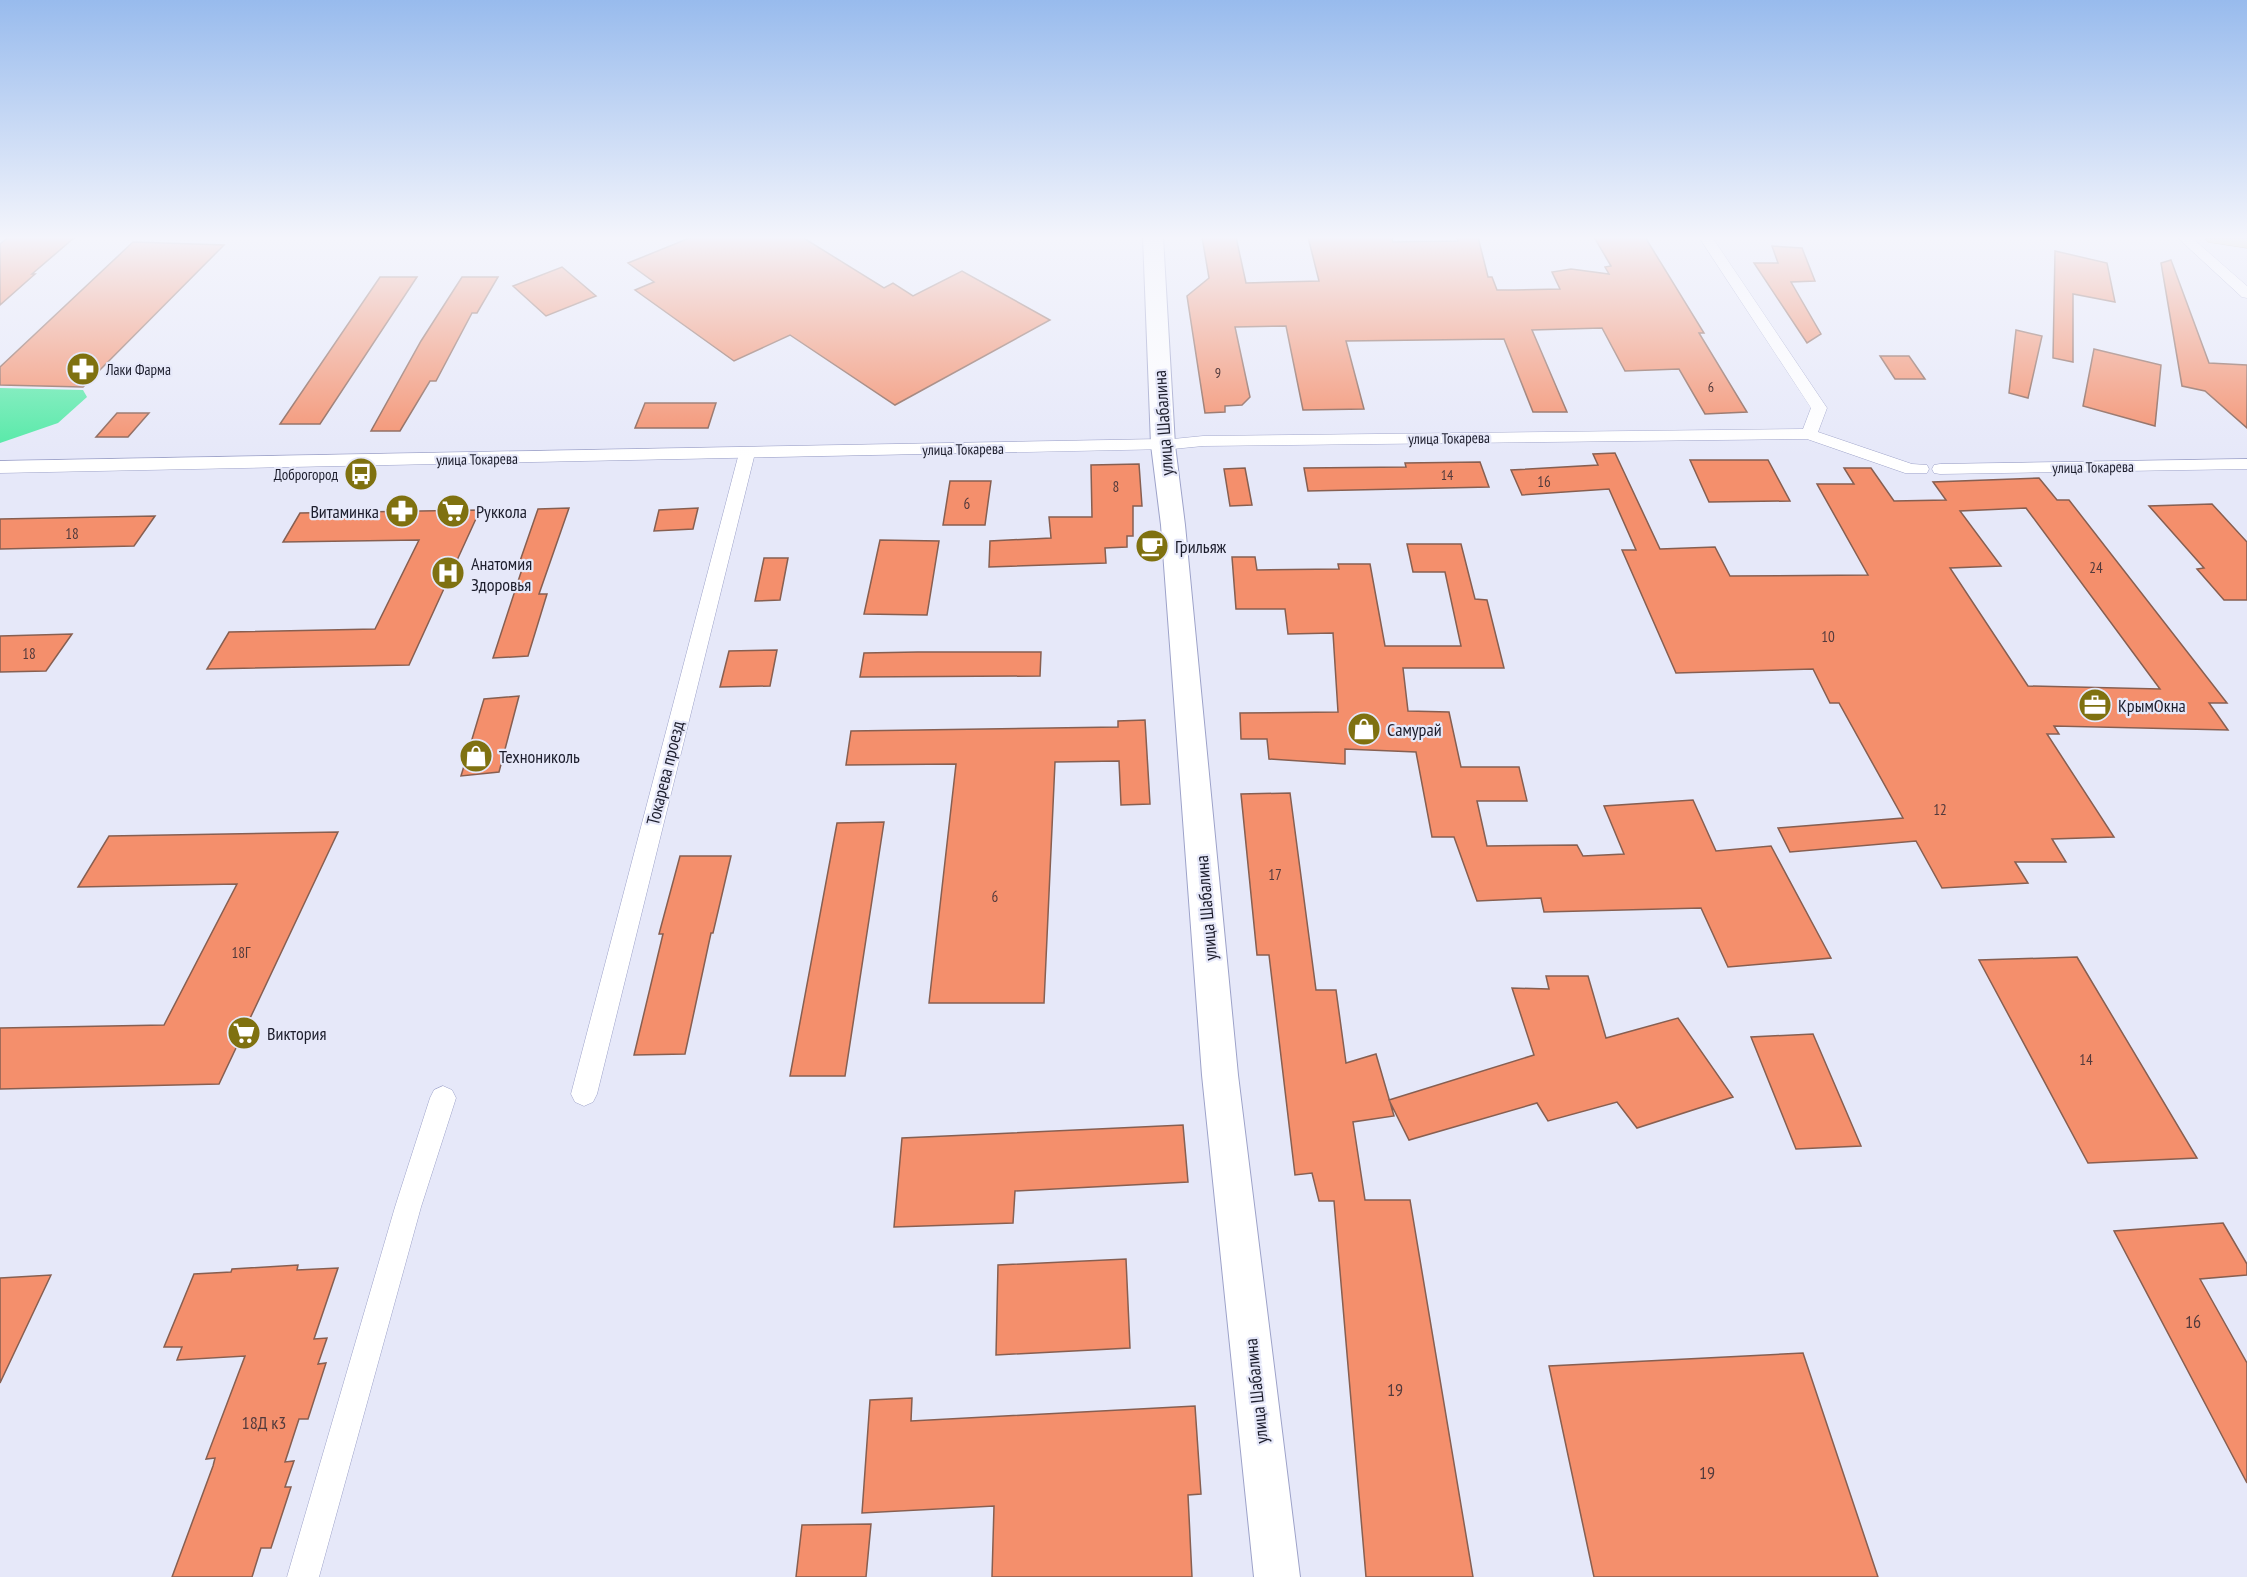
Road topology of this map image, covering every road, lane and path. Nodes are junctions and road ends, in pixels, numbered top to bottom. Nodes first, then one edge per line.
1 (1157, 311) edge
2 (1755, 311) edge
3 (1809, 434) junction
4 (1163, 445) junction
5 (747, 453) junction
6 (2247, 464) edge
7 (0, 467) edge
8 (1921, 469) dead end
9 (1940, 470) dead end
10 (584, 1094) dead end
11 (443, 1098) dead end
12 (303, 1577) edge
13 (1277, 1577) edge

1 - 4 main road, улица Шабалина
2 - 3 street
3 - 4 street, улица Токарева
3 - 8 street, улица Токарева
4 - 5 street, улица Токарева
4 - 13 main road, улица Шабалина
5 - 7 street, улица Токарева
5 - 10 street, Токарева проезд
6 - 9 street, улица Токарева
11 - 12 street

